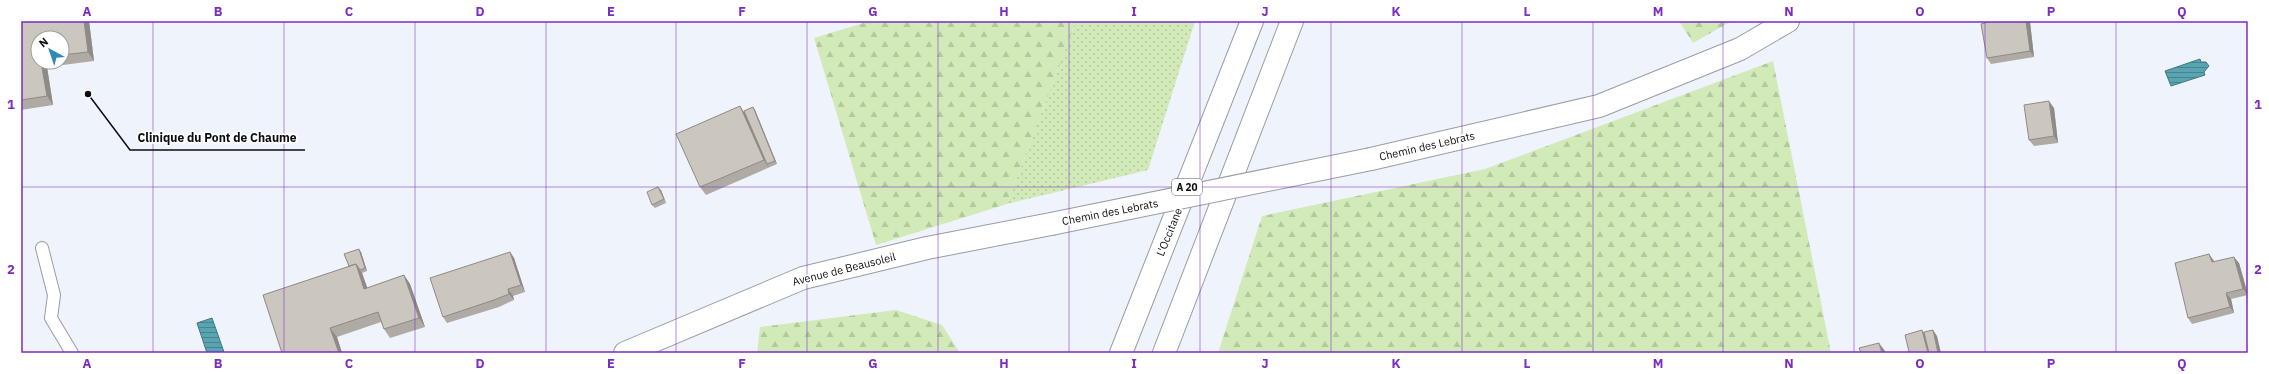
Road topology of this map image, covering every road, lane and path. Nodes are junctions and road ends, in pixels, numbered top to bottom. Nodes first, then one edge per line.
1 (1252, 21) edge
2 (1292, 21) edge
3 (1788, 21) edge
4 (1051, 224) joint
5 (42, 248) dead end
6 (72, 353) edge
7 (625, 353) edge
8 (1121, 353) edge
9 (1164, 353) edge

1 - 8 main road, L'Occitane / A 20
2 - 9 main road
3 - 4 main road, Chemin des Lebrats, bridge
4 - 7 main road, Avenue de Beausoleil
5 - 6 lane

